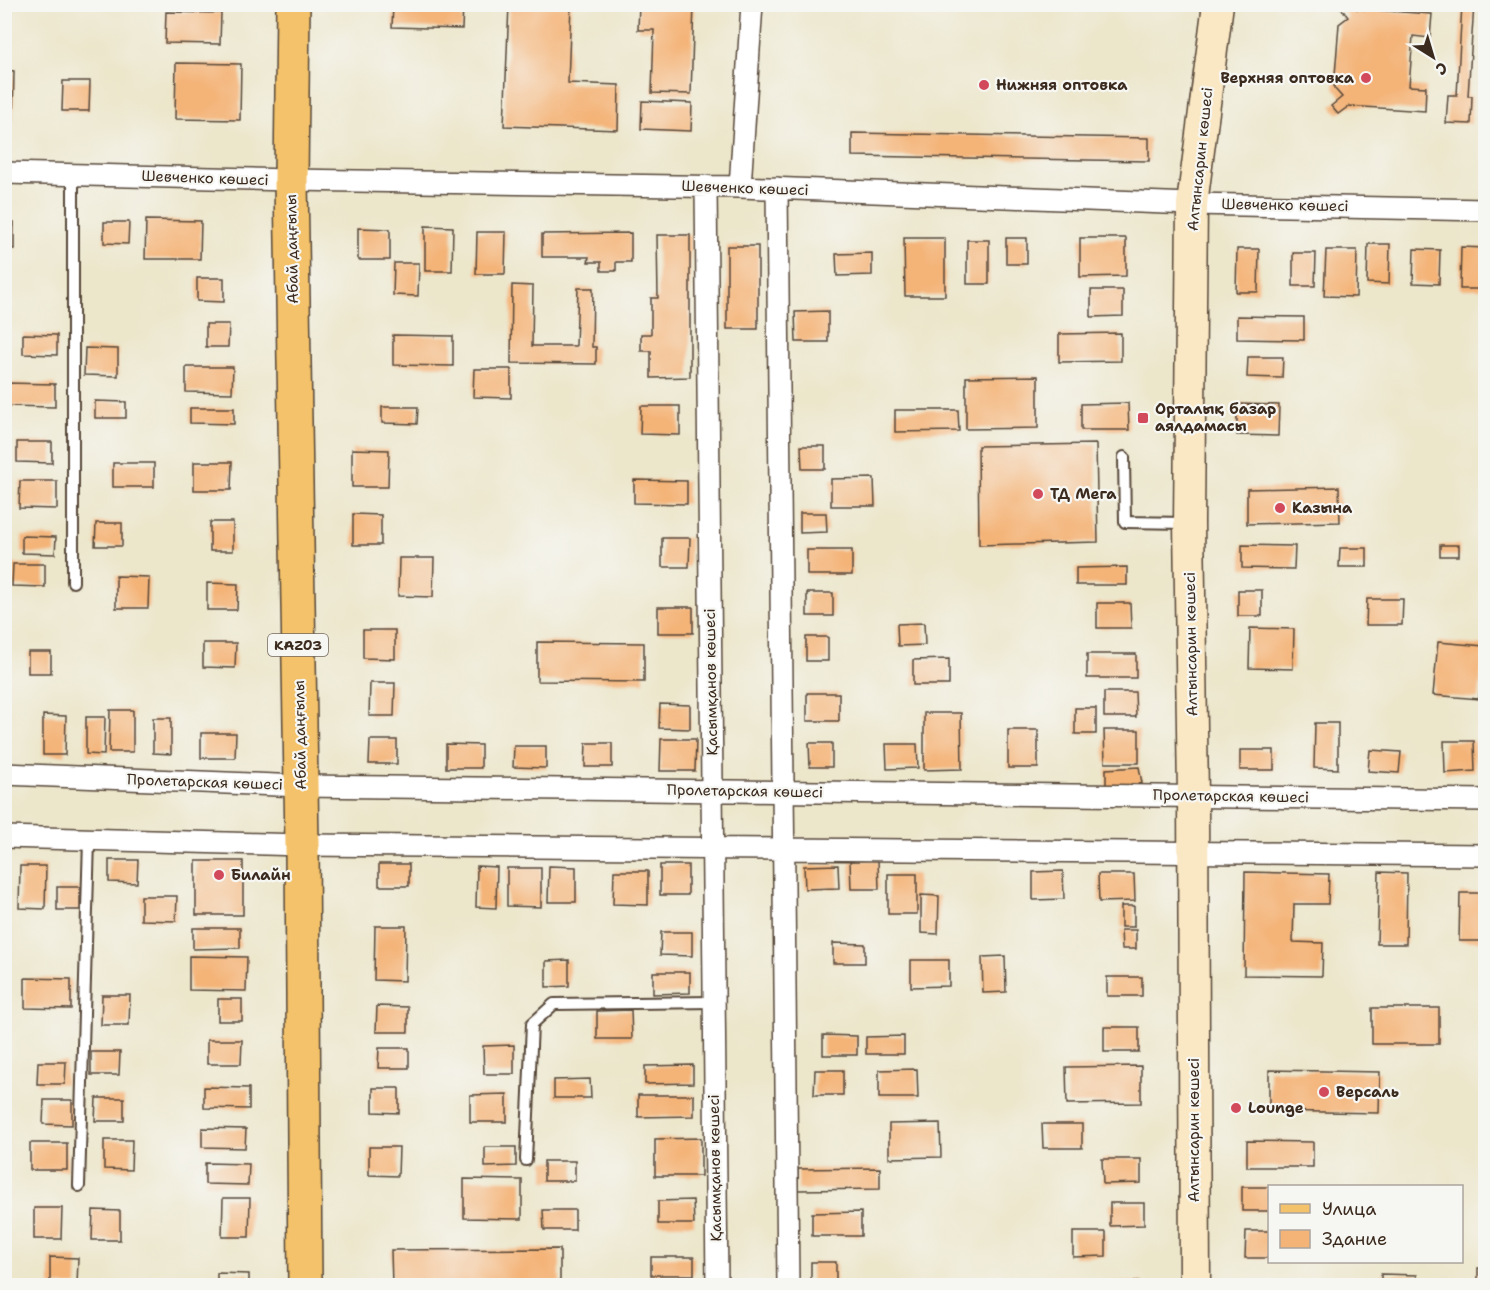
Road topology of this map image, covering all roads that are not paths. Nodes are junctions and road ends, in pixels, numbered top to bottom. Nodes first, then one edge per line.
1 (294, 4) edge
2 (752, 4) edge
3 (1218, 4) edge
4 (4, 173) edge
5 (73, 174) junction
6 (291, 180) junction
7 (706, 186) junction
8 (740, 187) junction
9 (777, 188) junction
10 (1192, 204) junction
11 (1485, 210) edge
12 (1124, 457) dead end
13 (1189, 523) junction
14 (73, 582) dead end
15 (4, 774) edge
16 (301, 786) junction
17 (712, 790) junction
18 (783, 791) junction
19 (1193, 796) junction
20 (1485, 800) edge
21 (4, 837) edge
22 (89, 840) junction
23 (302, 845) junction
24 (712, 849) junction
25 (783, 850) junction
26 (1193, 853) junction
27 (1485, 855) edge
28 (714, 1002) junction
29 (526, 1160) dead end
30 (79, 1186) dead end
31 (305, 1286) edge
32 (717, 1286) edge
33 (788, 1286) edge
34 (1195, 1286) edge

1 - 6 main road, Абай даңғылы / KАZ03
2 - 8 street
3 - 10 street, Алтынсарин көшесі
4 - 5 street, Шевченко көшесі
5 - 6 street, Шевченко көшесі
5 - 14 lane
6 - 7 street, Шевченко көшесі
6 - 16 main road, Абай даңғылы / KАZ03
7 - 8 street, Шевченко көшесі
7 - 17 street, Қасымқанов көшесі
8 - 9 street, Шевченко көшесі
9 - 10 street, Шевченко көшесі
9 - 18 street
10 - 11 street, Шевченко көшесі
10 - 13 street, Алтынсарин көшесі
12 - 13 lane
13 - 19 street, Алтынсарин көшесі
15 - 16 street, Пролетарская көшесі
16 - 17 street, Пролетарская көшесі
16 - 23 main road, Абай даңғылы / KАZ03
17 - 18 street, Пролетарская көшесі
17 - 24 street, Қасымқанов көшесі
18 - 19 street, Пролетарская көшесі
18 - 25 street
19 - 20 street, Пролетарская көшесі
19 - 26 street, Алтынсарин көшесі
21 - 22 street
22 - 23 street
22 - 30 lane
23 - 24 street
23 - 31 main road, Абай даңғылы / KАZ03
24 - 25 street
24 - 28 street, Қасымқанов көшесі
25 - 26 street
25 - 33 street
26 - 27 street
26 - 34 street, Алтынсарин көшесі
28 - 29 lane
28 - 32 street, Қасымқанов көшесі

